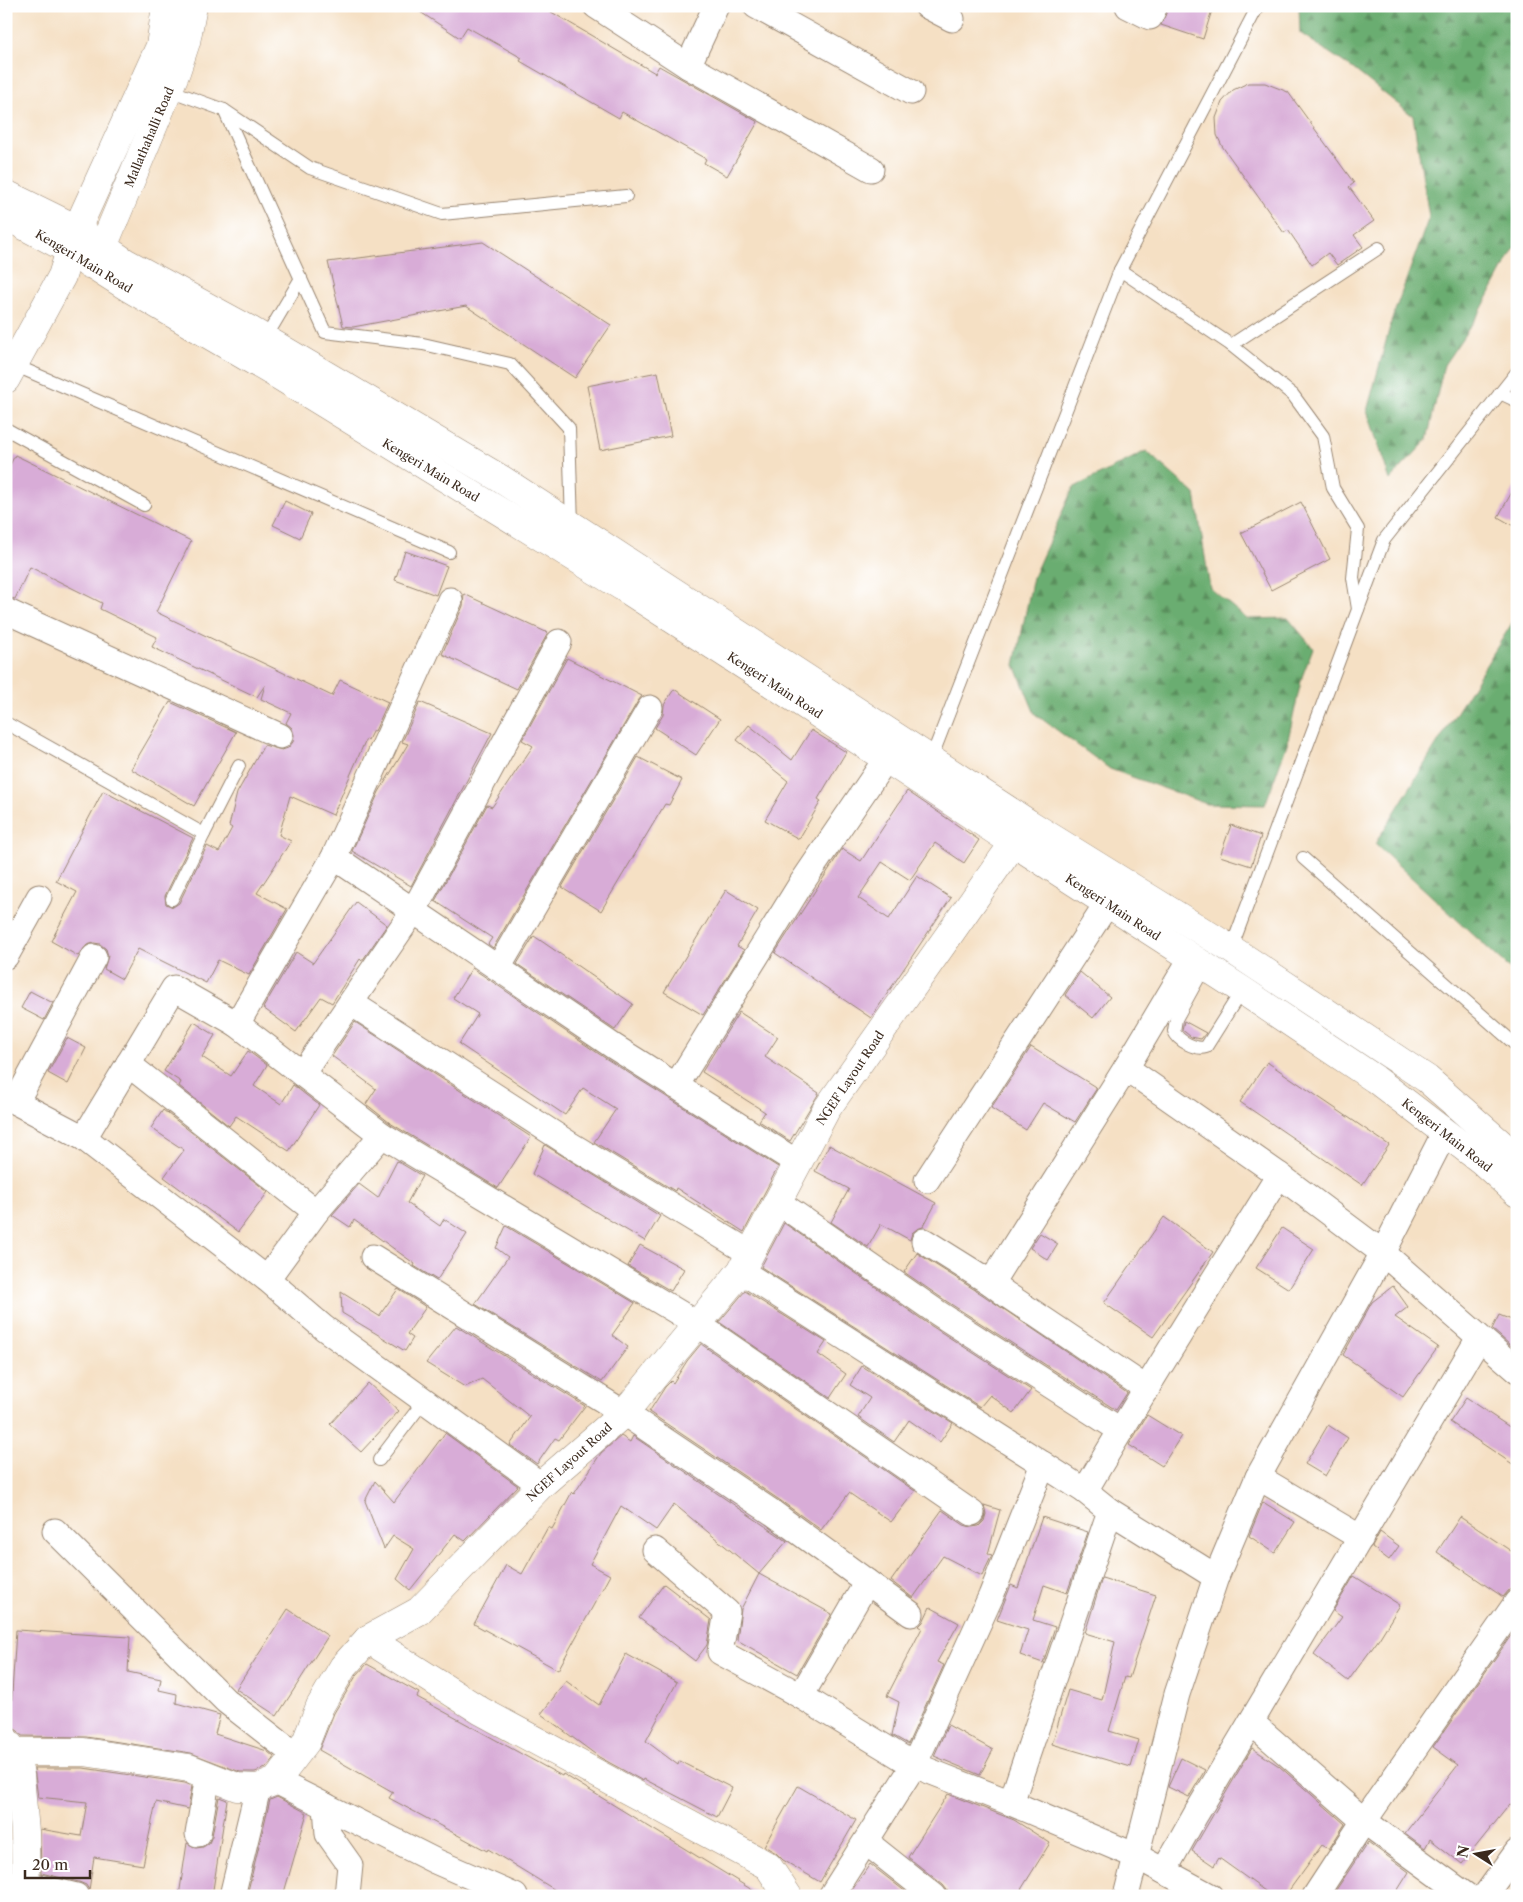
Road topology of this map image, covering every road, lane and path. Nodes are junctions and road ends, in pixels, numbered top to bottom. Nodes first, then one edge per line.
1 (166, 6) edge
2 (193, 6) edge
3 (596, 6) edge
4 (716, 6) edge
5 (756, 6) edge
6 (927, 6) edge
7 (1128, 6) edge
8 (1155, 6) edge
9 (1258, 6) edge
10 (952, 19) dead end
11 (688, 66) junction
12 (169, 90) junction
13 (911, 92) dead end
14 (224, 110) junction
15 (871, 169) dead end
16 (6, 194) edge
17 (626, 196) dead end
18 (6, 216) edge
19 (86, 247) junction
20 (1379, 248) dead end
21 (1120, 270) junction
22 (300, 278) junction
23 (265, 339) junction
24 (1231, 345) junction
25 (10, 372) edge
26 (1517, 372) edge
27 (1500, 393) junction
28 (1517, 401) edge
29 (6, 429) edge
30 (144, 504) dead end
31 (572, 525) junction
32 (449, 552) dead end
33 (450, 600) dead end
34 (6, 611) edge
35 (1358, 612) junction
36 (559, 642) dead end
37 (650, 708) dead end
38 (6, 723) edge
39 (280, 736) dead end
40 (886, 759) junction
41 (931, 759) junction
42 (239, 766) dead end
43 (1021, 833) junction
44 (204, 834) junction
45 (334, 857) junction
46 (1303, 858) dead end
47 (39, 897) dead end
48 (172, 899) dead end
49 (1107, 904) junction
50 (414, 910) junction
51 (1231, 949) junction
52 (6, 956) edge
53 (94, 957) dead end
54 (1198, 962) junction
55 (498, 968) junction
56 (1242, 990) junction
57 (351, 1003) junction
58 (237, 1024) junction
59 (1517, 1046) edge
60 (128, 1064) junction
61 (1126, 1068) junction
62 (302, 1074) junction
63 (676, 1086) junction
64 (11, 1099) edge
65 (1445, 1132) junction
66 (382, 1135) junction
67 (84, 1138) junction
68 (1517, 1158) edge
69 (798, 1163) junction
70 (1279, 1175) junction
71 (927, 1180) dead end
72 (1517, 1193) edge
73 (778, 1202) junction
74 (316, 1212) junction
75 (924, 1241) dead end
76 (1383, 1254) junction
77 (373, 1257) dead end
78 (746, 1262) junction
79 (267, 1279) junction
80 (991, 1283) junction
81 (696, 1323) junction
82 (1480, 1338) junction
83 (1517, 1370) edge
84 (1147, 1389) junction
85 (424, 1401) junction
86 (624, 1413) junction
87 (1120, 1430) junction
88 (379, 1460) dead end
89 (1043, 1464) junction
90 (1258, 1477) junction
91 (541, 1485) junction
92 (1085, 1491) junction
93 (1110, 1511) junction
94 (972, 1513) dead end
95 (55, 1531) dead end
96 (1361, 1538) junction
97 (655, 1550) dead end
98 (1216, 1576) junction
99 (867, 1582) junction
100 (1517, 1602) edge
101 (911, 1614) dead end
102 (368, 1639) junction
103 (801, 1696) junction
104 (1251, 1722) junction
105 (295, 1755) junction
106 (12, 1761) edge
107 (914, 1765) junction
108 (208, 1775) junction
109 (267, 1785) junction
110 (1011, 1803) junction
111 (326, 1806) junction
112 (1364, 1821) junction
113 (16, 1831) edge
114 (198, 1834) dead end
115 (866, 1842) junction
116 (1517, 1852) edge
117 (1136, 1856) junction
118 (1164, 1871) junction
119 (21, 1891) edge
120 (76, 1896) edge
121 (232, 1896) edge
122 (347, 1896) edge
123 (515, 1896) edge
124 (788, 1896) edge
125 (831, 1896) edge
126 (934, 1896) edge
127 (1126, 1896) edge
128 (1210, 1896) edge
129 (1315, 1896) edge
130 (1467, 1896) edge
131 (1485, 1896) edge

1 - 19 main road
2 - 12 main road, Mallathahalli Road
3 - 11 street
4 - 11 street
5 - 13 street
6 - 10 street
7 - 8 street
9 - 21 lane
11 - 15 street
12 - 14 lane
12 - 19 main road, Mallathahalli Road
14 - 17 lane
14 - 22 lane
16 - 19 main road, Kengeri Main Road
18 - 19 main road, Kengeri Main Road
19 - 23 main road, Kengeri Main Road
19 - 25 main road
19 - 40 main road, Kengeri Main Road
20 - 24 lane
21 - 24 lane
21 - 41 lane
22 - 23 lane
22 - 31 lane
23 - 31 main road, Kengeri Main Road
24 - 35 lane
25 - 32 lane
26 - 27 lane
27 - 28 lane
27 - 35 lane
29 - 30 lane
31 - 41 main road, Kengeri Main Road
33 - 45 street
34 - 39 street
35 - 51 lane
36 - 50 street
37 - 55 street
38 - 44 lane
40 - 43 main road, Kengeri Main Road
40 - 63 street
41 - 43 main road, Kengeri Main Road
42 - 44 lane
43 - 49 main road, Kengeri Main Road
43 - 51 main road, Kengeri Main Road
43 - 69 main road, NGEF Layout Road
44 - 48 lane
45 - 50 street
45 - 58 street
46 - 59 lane
47 - 52 street
49 - 54 main road, Kengeri Main Road
49 - 71 street
50 - 55 street
50 - 57 street
51 - 68 main road, Kengeri Main Road
53 - 64 street
54 - 56 main road, Kengeri Main Road
54 - 56 lane
54 - 61 street
55 - 63 street
56 - 65 main road, Kengeri Main Road
57 - 62 street
57 - 78 street
58 - 60 street
58 - 62 street
60 - 67 street
60 - 74 street
61 - 70 street
61 - 80 street
62 - 66 street
63 - 69 street
64 - 67 street
65 - 72 main road, Kengeri Main Road
65 - 76 street
66 - 74 street
66 - 81 street
67 - 79 street
69 - 73 main road, NGEF Layout Road
70 - 76 street
70 - 84 street
73 - 78 main road, NGEF Layout Road
73 - 87 street
74 - 79 street
75 - 80 street
76 - 82 street
76 - 90 street
77 - 86 street
78 - 81 main road, NGEF Layout Road
78 - 89 street
79 - 85 street
80 - 84 street
81 - 86 main road, NGEF Layout Road
81 - 94 street
82 - 83 street
82 - 96 street
84 - 87 street
85 - 88 lane
85 - 91 street
86 - 91 main road, NGEF Layout Road
86 - 99 street
87 - 92 street
89 - 92 street
89 - 107 street
90 - 96 street
90 - 98 street
91 - 102 main road, NGEF Layout Road
92 - 93 street
93 - 98 street
93 - 110 street
95 - 105 street
96 - 104 street
97 - 103 street
98 - 117 street
99 - 101 street
99 - 103 street
100 - 112 street
102 - 105 main road, NGEF Layout Road
102 - 124 main road
103 - 107 street
104 - 112 street
104 - 118 street
105 - 109 main road, NGEF Layout Road
106 - 108 main road
106 - 113 main road
107 - 110 street
107 - 115 street
108 - 109 main road
108 - 114 street
109 - 111 street
109 - 121 street
110 - 117 street
111 - 122 street
111 - 123 street
112 - 129 street
112 - 130 street
113 - 119 main road
115 - 125 street
115 - 126 street
116 - 131 street
117 - 118 street
117 - 127 street
118 - 128 street
119 - 120 street

